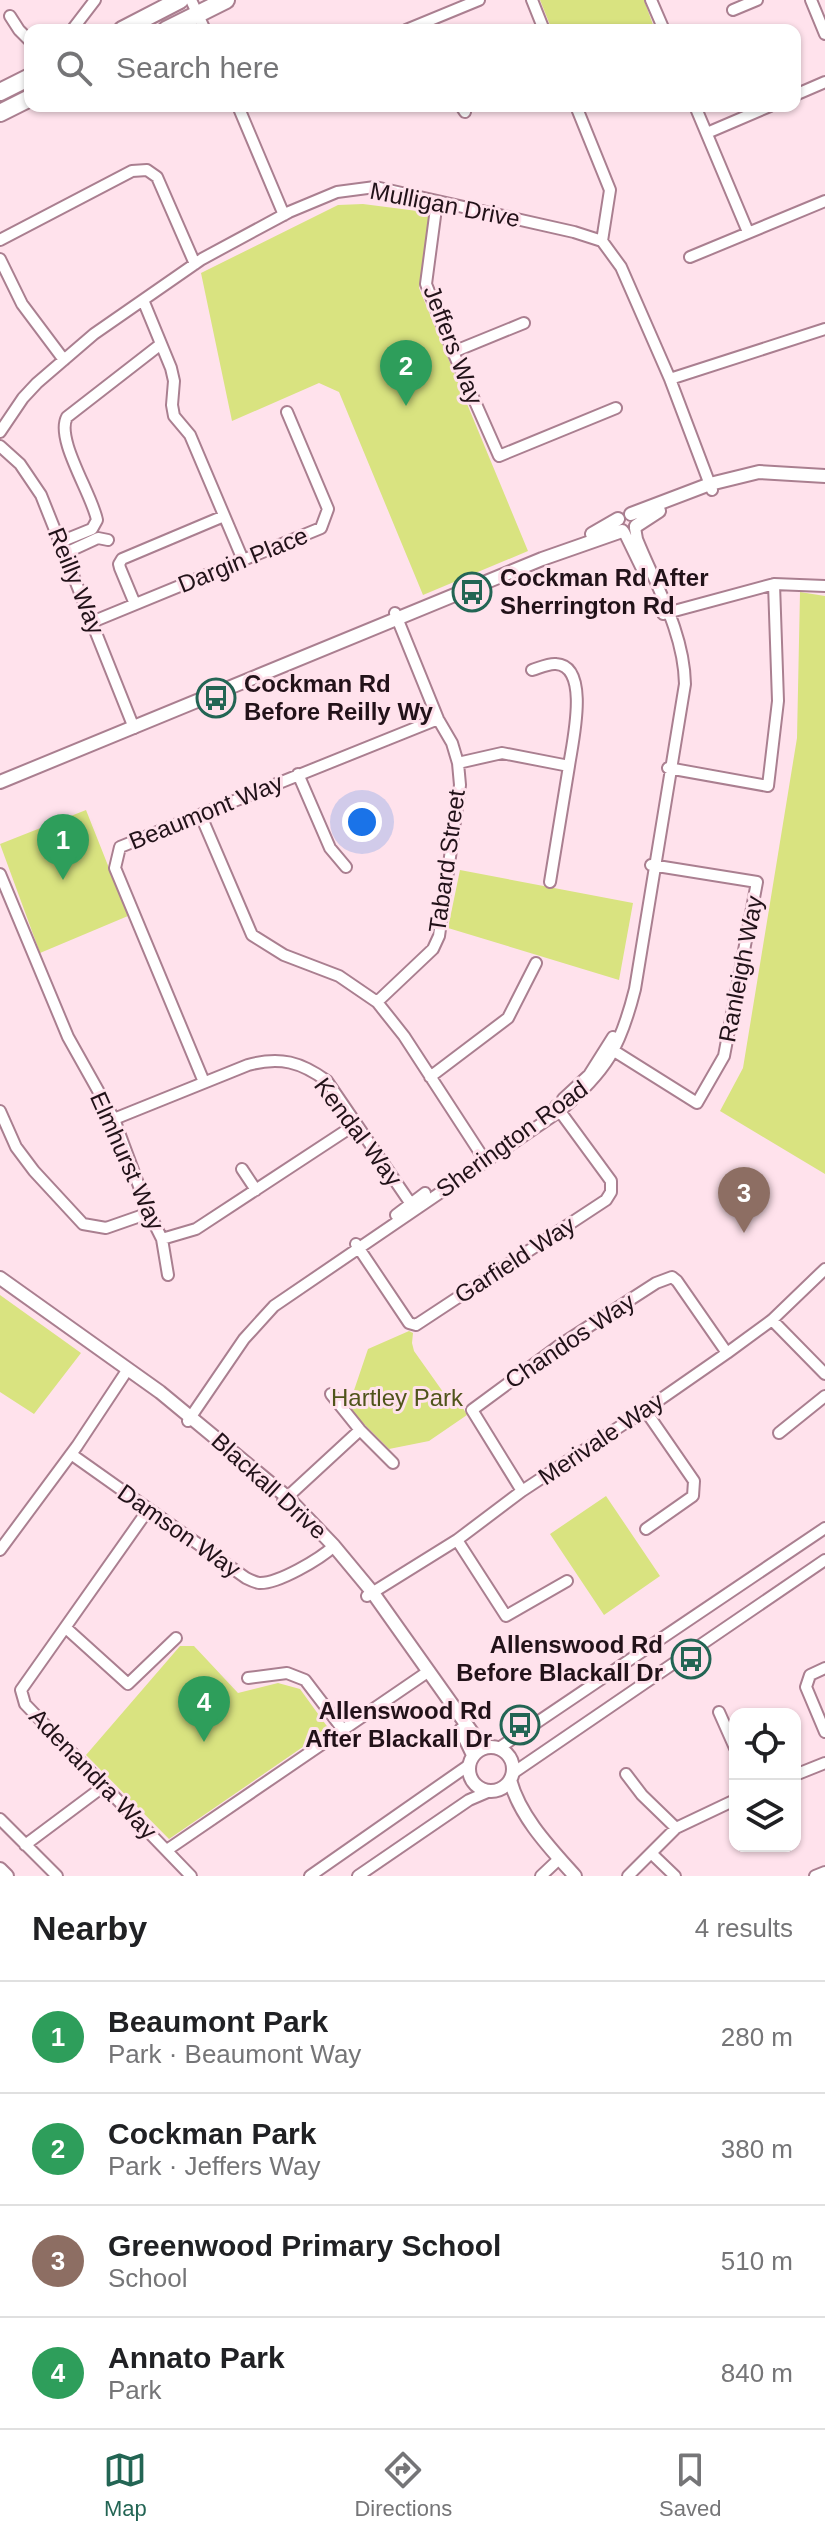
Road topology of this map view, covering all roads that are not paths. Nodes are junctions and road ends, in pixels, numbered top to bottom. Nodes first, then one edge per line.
1 (95, 0) edge
2 (180, 0) edge
3 (226, 0) edge
4 (479, 0) edge
5 (532, 0) edge
6 (651, 0) edge
7 (757, 0) edge
8 (811, 0) edge
9 (198, 6) edge
10 (733, 10) dead end
11 (10, 16) dead end
12 (77, 24) edge
13 (134, 24) edge
14 (174, 24) edge
15 (208, 24) edge
16 (427, 24) edge
17 (542, 24) edge
18 (661, 24) edge
19 (825, 34) edge
20 (24, 35) edge
21 (24, 80) edge
22 (825, 82) edge
23 (0, 92) edge
24 (801, 92) edge
25 (24, 101) edge
26 (241, 112) edge
27 (246, 112) edge
28 (578, 112) edge
29 (698, 112) edge
30 (756, 112) edge
31 (0, 113) edge
32 (707, 133) junction
33 (437, 201) junction
34 (825, 201) edge
35 (286, 214) junction
36 (748, 232) junction
37 (0, 240) edge
38 (602, 241) junction
39 (690, 257) dead end
40 (0, 259) edge
41 (195, 264) junction
42 (143, 300) junction
43 (524, 323) dead end
44 (825, 329) edge
45 (161, 344) junction
46 (453, 352) junction
47 (64, 360) junction
48 (670, 379) junction
49 (616, 408) dead end
50 (287, 412) dead end
51 (0, 432) edge
52 (0, 446) edge
53 (825, 476) edge
54 (825, 483) edge
55 (711, 487) junction
56 (224, 516) junction
57 (627, 525) junction
58 (108, 540) dead end
59 (60, 542) junction
60 (72, 550) dead end
61 (243, 560) junction
62 (774, 584) junction
63 (825, 586) edge
64 (135, 604) junction
65 (665, 614) junction
66 (396, 616) junction
67 (92, 622) junction
68 (532, 670) dead end
69 (438, 719) junction
70 (133, 725) junction
71 (458, 763) junction
72 (569, 766) junction
73 (669, 768) junction
74 (298, 774) junction
75 (0, 775) edge
76 (0, 782) edge
77 (201, 816) junction
78 (652, 865) junction
79 (346, 867) dead end
80 (0, 874) edge
81 (550, 882) dead end
82 (3, 889) edge
83 (536, 963) dead end
84 (377, 1002) junction
85 (612, 1050) junction
86 (430, 1077) junction
87 (204, 1082) junction
88 (558, 1108) junction
89 (0, 1111) edge
90 (114, 1119) junction
91 (356, 1124) junction
92 (484, 1159) junction
93 (242, 1169) dead end
94 (256, 1190) junction
95 (413, 1206) junction
96 (149, 1213) junction
97 (162, 1239) junction
98 (356, 1245) junction
99 (825, 1269) edge
100 (168, 1275) dead end
101 (0, 1278) edge
102 (0, 1286) edge
103 (772, 1320) junction
104 (727, 1353) junction
105 (127, 1371) junction
106 (825, 1374) edge
107 (331, 1394) dead end
108 (825, 1396) edge
109 (645, 1410) junction
110 (187, 1416) junction
111 (360, 1430) junction
112 (779, 1433) dead end
113 (71, 1454) junction
114 (393, 1463) dead end
115 (522, 1491) junction
116 (285, 1499) junction
117 (148, 1510) junction
118 (825, 1528) edge
119 (646, 1529) dead end
120 (457, 1540) junction
121 (332, 1548) junction
122 (0, 1550) edge
123 (825, 1560) edge
124 (567, 1581) dead end
125 (370, 1595) junction
126 (66, 1628) junction
127 (176, 1638) dead end
128 (825, 1668) edge
129 (426, 1672) junction
130 (248, 1678) dead end
131 (719, 1712) dead end
132 (344, 1731) junction
133 (825, 1732) edge
134 (729, 1734) edge
135 (499, 1748) junction
136 (475, 1756) junction
137 (825, 1763) edge
138 (801, 1773) edge
139 (626, 1774) dead end
140 (512, 1776) junction
141 (104, 1786) junction
142 (493, 1791) junction
143 (729, 1803) edge
144 (0, 1819) edge
145 (676, 1828) junction
146 (25, 1845) junction
147 (167, 1850) junction
148 (651, 1853) junction
149 (557, 1861) junction
150 (0, 1869) edge
151 (825, 1872) edge
152 (7, 1876) edge
153 (57, 1876) edge
154 (191, 1876) edge
155 (310, 1876) edge
156 (358, 1876) edge
157 (541, 1876) edge
158 (566, 1876) edge
159 (575, 1876) edge
160 (628, 1876) edge
161 (675, 1876) edge
162 (815, 1876) edge

1 - 12 street
2 - 13 highway
3 - 9 highway
4 - 16 street
5 - 17 street
6 - 18 street
7 - 10 street
8 - 19 street
9 - 14 highway
9 - 15 street
11 - 20 street
21 - 23 highway
22 - 24 street
25 - 31 highway
26 - 35 street
27 - 35 street
28 - 38 street
29 - 32 street
30 - 32 street
32 - 36 street
33 - 35 street, Mulligan Drive
33 - 38 street, Mulligan Drive
33 - 46 street, Jeffers Way
34 - 36 street
35 - 41 street, Mulligan Drive
36 - 39 street
37 - 41 street
38 - 48 street
40 - 47 street
41 - 42 street, Mulligan Drive
42 - 45 street
42 - 47 street, Mulligan Drive
43 - 46 street
44 - 48 street
45 - 56 street
45 - 59 street
46 - 49 street, Jeffers Way
47 - 51 street, Mulligan Drive
48 - 55 street
50 - 61 street, Dargin Place
52 - 59 street, Reilly Way
53 - 55 main road
54 - 55 main road
55 - 57 main road
56 - 61 street
56 - 64 street
57 - 65 street, Sherington Road
57 - 66 main road
58 - 60 street
59 - 67 street, Reilly Way
61 - 64 street, Dargin Place
62 - 63 street
62 - 65 street
62 - 73 street
64 - 67 street, Dargin Place
65 - 73 street, Sherington Road
66 - 69 street, Tabard Street
66 - 70 main road
67 - 70 street, Reilly Way
68 - 72 street
69 - 71 street, Tabard Street
69 - 74 street, Beaumont Way
70 - 75 main road
70 - 76 main road
71 - 72 street
71 - 84 street, Tabard Street
72 - 81 street
73 - 78 street, Sherington Road
74 - 77 street, Beaumont Way
74 - 79 street
77 - 84 street
77 - 87 street, Beaumont Way
78 - 85 street, Sherington Road
78 - 85 street, Ranleigh Way
80 - 82 street, Elmhurst Way
82 - 90 street, Elmhurst Way
83 - 86 street
84 - 86 street
85 - 88 street, Sherington Road
86 - 92 street
87 - 90 street, Kendal Way
87 - 91 street, Kendal Way
88 - 92 street, Sherington Road
88 - 98 street, Garfield Way
89 - 96 street
90 - 96 street, Elmhurst Way
91 - 94 street, Elmhurst Way
91 - 95 street, Kendal Way
92 - 95 street, Sherington Road
93 - 94 street
94 - 97 street, Elmhurst Way
95 - 98 street, Sherington Road
96 - 97 street, Elmhurst Way
97 - 100 street
98 - 110 street, Sherington Road
99 - 103 street, Merivale Way
101 - 105 main road, Blackall Drive
102 - 105 main road, Blackall Drive
103 - 104 street, Merivale Way
103 - 106 street
104 - 109 street, Merivale Way
104 - 115 street, Chandos Way
105 - 110 main road, Blackall Drive
105 - 113 street
107 - 111 street
108 - 112 street
109 - 115 street, Merivale Way
109 - 119 street
110 - 116 main road, Blackall Drive
111 - 114 street
111 - 116 street
113 - 117 street, Damson Way
113 - 122 street
115 - 120 street, Merivale Way
116 - 121 main road, Blackall Drive
117 - 121 street, Damson Way
117 - 126 street, Adenandra Way
118 - 135 street
120 - 124 street
120 - 125 street, Merivale Way
121 - 125 main road, Blackall Drive
123 - 140 street
125 - 129 main road, Blackall Drive
126 - 127 street
126 - 141 street, Adenandra Way
128 - 133 street
129 - 132 street
129 - 136 main road, Blackall Drive
130 - 132 street
131 - 134 street
132 - 147 street
135 - 136 main road
135 - 140 main road
136 - 142 main road
136 - 155 street
137 - 138 street
139 - 145 street
140 - 142 main road
140 - 149 main road
141 - 146 street
141 - 147 street, Adenandra Way
142 - 149 main road
142 - 156 street
143 - 145 street
144 - 146 street
145 - 148 street
146 - 153 street
147 - 154 street, Adenandra Way
148 - 160 street
148 - 161 street
149 - 157 street
149 - 158 main road
149 - 159 main road
150 - 152 main road
151 - 162 street

